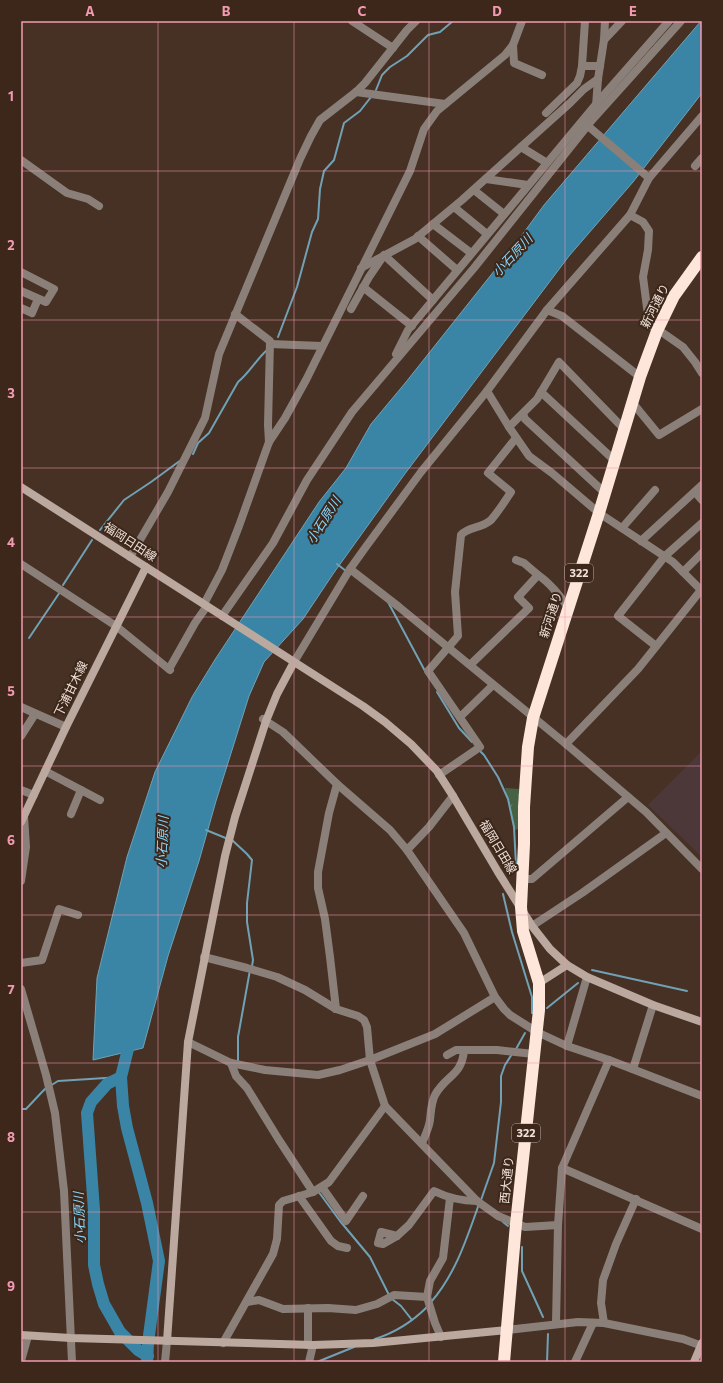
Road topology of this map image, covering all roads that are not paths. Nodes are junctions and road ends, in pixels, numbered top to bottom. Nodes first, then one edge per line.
1 (352, 21) edge
2 (416, 21) edge
3 (522, 21) edge
4 (585, 21) edge
5 (605, 21) edge
6 (622, 21) edge
7 (669, 21) edge
8 (681, 21) edge
9 (604, 40) junction
10 (513, 45) junction
11 (393, 48) junction
12 (582, 66) junction
13 (600, 66) junction
14 (542, 75) dead end
15 (598, 79) junction
16 (356, 92) junction
17 (597, 103) junction
18 (445, 104) junction
19 (546, 113) dead end
20 (702, 116) edge
21 (590, 123) junction
22 (521, 147) junction
23 (702, 158) edge
24 (21, 160) edge
25 (547, 163) junction
26 (695, 166) dead end
27 (649, 178) junction
28 (486, 179) junction
29 (528, 185) junction
30 (474, 190) junction
31 (99, 206) dead end
32 (454, 207) junction
33 (504, 214) junction
34 (630, 215) junction
35 (433, 224) junction
36 (487, 234) junction
37 (418, 236) junction
38 (472, 253) junction
39 (384, 255) junction
40 (702, 256) edge
41 (361, 268) junction
42 (457, 270) junction
43 (21, 272) edge
44 (364, 287) junction
45 (21, 291) edge
46 (38, 299) junction
47 (433, 300) junction
48 (21, 308) edge
49 (351, 309) dead end
50 (547, 310) junction
51 (235, 314) junction
52 (412, 326) junction
53 (657, 331) junction
54 (270, 344) junction
55 (322, 346) junction
56 (391, 365) junction
57 (702, 373) edge
58 (640, 376) junction
59 (487, 391) junction
60 (541, 392) junction
61 (632, 402) junction
62 (702, 409) edge
63 (523, 414) junction
64 (509, 427) junction
65 (624, 429) junction
66 (516, 438) junction
67 (269, 442) junction
68 (614, 460) junction
69 (702, 485) edge
70 (21, 487) edge
71 (655, 490) dead end
72 (695, 492) junction
73 (605, 493) junction
74 (702, 500) edge
75 (599, 513) junction
76 (702, 523) edge
77 (622, 528) junction
78 (642, 541) junction
79 (702, 553) edge
80 (665, 556) junction
81 (130, 557) junction
82 (516, 560) dead end
83 (21, 564) edge
84 (146, 567) junction
85 (350, 569) junction
86 (683, 572) junction
87 (538, 575) junction
88 (701, 590) edge
89 (205, 605) junction
90 (568, 607) junction
91 (224, 617) junction
92 (116, 626) junction
93 (656, 646) junction
94 (448, 648) junction
95 (291, 660) junction
96 (470, 665) junction
97 (493, 684) junction
98 (21, 707) edge
99 (35, 714) junction
100 (460, 717) junction
101 (533, 718) junction
102 (264, 720) junction
103 (66, 727) junction
104 (21, 736) edge
105 (566, 744) junction
106 (45, 771) junction
107 (439, 774) junction
108 (337, 784) junction
109 (21, 790) edge
110 (81, 790) junction
111 (34, 795) junction
112 (454, 796) junction
113 (628, 797) junction
114 (100, 800) dead end
115 (71, 814) dead end
116 (22, 819) edge
117 (666, 834) junction
118 (408, 850) junction
119 (702, 869) edge
120 (522, 880) junction
121 (21, 881) edge
122 (521, 907) junction
123 (78, 915) dead end
124 (532, 926) junction
125 (204, 958) junction
126 (21, 963) edge
127 (567, 965) junction
128 (587, 977) junction
129 (539, 983) junction
130 (21, 989) edge
131 (495, 997) junction
132 (653, 1006) junction
133 (336, 1009) junction
134 (702, 1022) edge
135 (537, 1032) junction
136 (188, 1042) junction
137 (567, 1046) junction
138 (464, 1050) junction
139 (534, 1054) junction
140 (447, 1055) dead end
141 (370, 1060) junction
142 (609, 1060) junction
143 (231, 1063) junction
144 (632, 1069) junction
145 (702, 1096) edge
146 (385, 1106) junction
147 (422, 1143) junction
148 (562, 1168) junction
149 (322, 1187) junction
150 (313, 1192) junction
151 (299, 1196) junction
152 (363, 1196) dead end
153 (450, 1198) junction
154 (636, 1199) junction
155 (479, 1202) junction
156 (516, 1224) junction
157 (558, 1225) junction
158 (702, 1229) edge
159 (396, 1236) dead end
160 (347, 1248) dead end
161 (427, 1297) junction
162 (247, 1302) junction
163 (308, 1308) junction
164 (593, 1323) junction
165 (604, 1323) junction
166 (556, 1324) junction
167 (507, 1330) junction
168 (24, 1335) edge
169 (441, 1336) junction
170 (73, 1338) junction
171 (167, 1341) junction
172 (223, 1342) junction
173 (311, 1345) junction
174 (702, 1345) edge
175 (21, 1361) edge
176 (310, 1361) edge
177 (72, 1362) edge
178 (165, 1362) edge
179 (504, 1362) edge
180 (575, 1362) edge
181 (694, 1362) edge

1 - 11 street
2 - 11 street
3 - 10 street
4 - 12 street
5 - 9 street
6 - 9 street
7 - 17 street
8 - 21 street
9 - 13 street
10 - 14 street
10 - 18 street
11 - 16 street
12 - 13 street
12 - 19 street
13 - 15 street
15 - 17 street
15 - 22 street
16 - 18 street
16 - 51 street
17 - 21 street
17 - 25 street
18 - 41 street
20 - 27 street
21 - 27 street
21 - 56 street
22 - 25 street
22 - 28 street
23 - 26 street
24 - 31 street
25 - 29 street
27 - 34 street
28 - 29 street
28 - 30 street
29 - 33 street
30 - 32 street
30 - 33 street
32 - 35 street
32 - 36 street
33 - 36 street
34 - 50 street
34 - 53 street
35 - 37 street
35 - 38 street
36 - 38 street
37 - 39 street
37 - 42 street
38 - 42 street
39 - 41 street
39 - 44 street
39 - 47 street
40 - 53 highway, 新河通り / 322
41 - 55 street
42 - 47 street
43 - 46 street
44 - 49 street
44 - 52 street
45 - 46 street
46 - 48 street
47 - 52 street
50 - 58 street
50 - 59 street
51 - 54 street
51 - 81 street
52 - 56 street
53 - 57 street
53 - 58 highway, 新河通り / 322
54 - 55 street
54 - 67 street
55 - 67 street
56 - 91 street
58 - 61 highway, 新河通り / 322
59 - 64 street
59 - 85 street
60 - 63 street
60 - 65 street
60 - 68 street
61 - 62 street
61 - 65 highway, 新河通り / 322
63 - 64 street
63 - 73 street
64 - 66 street
65 - 68 highway, 新河通り / 322
66 - 75 street
66 - 94 street
67 - 89 street
68 - 73 highway, 新河通り / 322
69 - 72 street
70 - 81 street, 福岡日田線
71 - 77 street
72 - 74 street
72 - 78 street
73 - 75 highway, 新河通り / 322
75 - 77 street
75 - 90 highway, 新河通り / 322
76 - 80 street
77 - 78 street
78 - 80 street
79 - 86 street
80 - 86 street
80 - 93 street
81 - 84 street, 福岡日田線
82 - 87 street
83 - 92 street
84 - 89 street, 福岡日田線
84 - 92 street, 下浦甘木線
85 - 94 street
85 - 95 street
86 - 88 street
87 - 90 street
87 - 96 street
88 - 93 street
89 - 91 street, 福岡日田線
89 - 92 street
90 - 101 highway, 新河通り / 322
91 - 95 street, 福岡日田線
92 - 103 street, 下浦甘木線
93 - 105 street
94 - 96 street
94 - 100 street
95 - 102 street
95 - 107 street, 福岡日田線
96 - 97 street
97 - 100 street
97 - 101 street
98 - 99 street
99 - 103 street
99 - 104 street
100 - 107 street
101 - 105 street
101 - 120 highway, 新河通り / 322
102 - 108 street
102 - 125 street
103 - 106 street, 下浦甘木線
105 - 113 street
106 - 110 street
106 - 111 street, 下浦甘木線
107 - 112 street, 福岡日田線
108 - 118 street
108 - 133 street
109 - 111 street
110 - 114 street
110 - 115 street
111 - 116 street, 下浦甘木線
112 - 118 street
112 - 122 street, 福岡日田線
113 - 117 street
113 - 120 street
116 - 121 street
117 - 119 street
117 - 124 street
118 - 131 street
120 - 122 highway, 新河通り / 322
122 - 124 street, 福岡日田線
122 - 129 highway, 西大通り / 322
123 - 126 street
124 - 127 street, 福岡日田線
125 - 133 street
125 - 136 street
127 - 128 street, 福岡日田線
127 - 129 street
128 - 132 street, 福岡日田線
128 - 137 street
129 - 135 highway, 西大通り / 322
130 - 170 street
131 - 135 street
131 - 141 street
132 - 134 street, 福岡日田線
132 - 144 street
133 - 141 street
135 - 137 street
135 - 139 highway, 西大通り / 322
136 - 143 street
136 - 171 street
137 - 142 street
138 - 139 street
138 - 140 street
138 - 147 street
139 - 156 highway, 西大通り / 322
141 - 143 street
141 - 146 street
142 - 144 street
142 - 148 street
143 - 150 street
144 - 145 street
146 - 147 street
146 - 149 street
147 - 155 street
148 - 154 street
148 - 157 street
149 - 150 street
149 - 152 street
150 - 151 street
151 - 160 street
151 - 162 street
153 - 155 street
153 - 159 street
153 - 161 street
154 - 158 street
154 - 165 street
155 - 156 street
156 - 157 street
156 - 167 highway, 西大通り / 322
157 - 166 street
161 - 163 street
161 - 169 street
162 - 163 street
162 - 172 street
163 - 173 street
164 - 165 street
164 - 166 street
164 - 180 street
165 - 174 street
166 - 167 street
167 - 169 street
167 - 179 highway, 西大通り / 322
168 - 170 street
168 - 175 street
169 - 173 street
170 - 171 street
170 - 177 street
171 - 172 street
171 - 178 street
172 - 173 street
173 - 176 street
174 - 181 street

